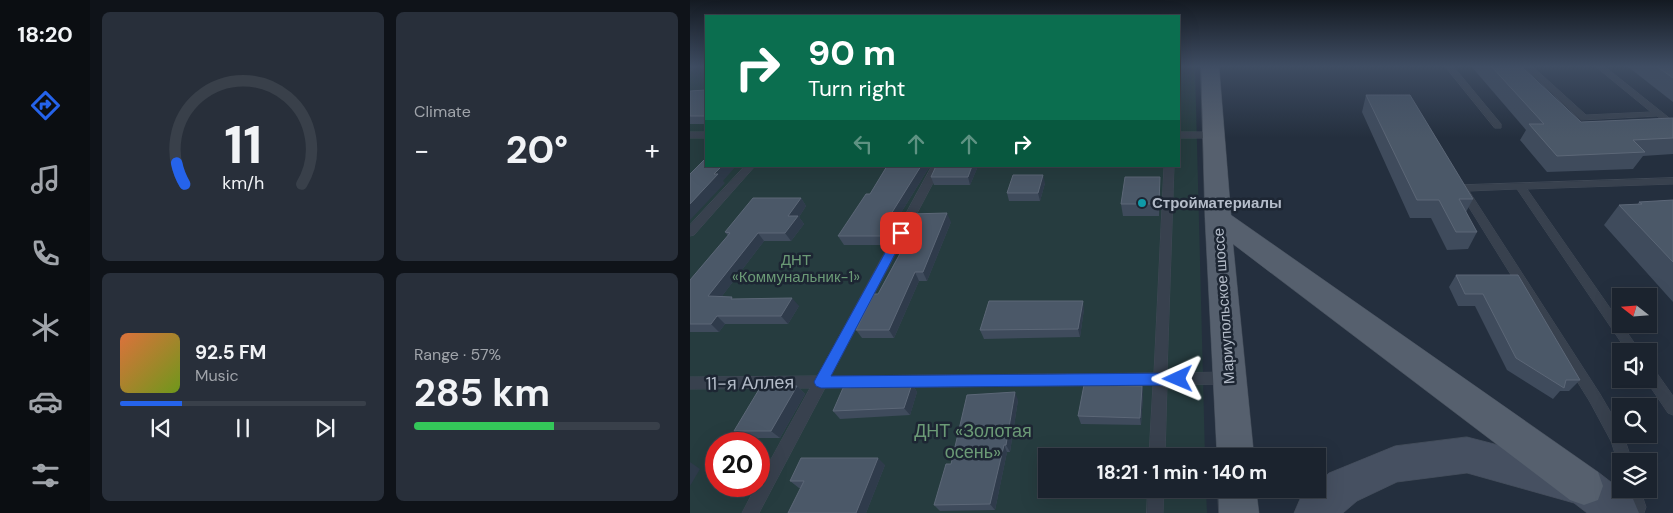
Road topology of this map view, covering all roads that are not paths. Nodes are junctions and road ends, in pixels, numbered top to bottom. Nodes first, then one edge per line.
1 (1211, 90) edge
2 (1469, 90) edge
3 (1553, 90) edge
4 (1627, 90) edge
5 (1656, 114) junction
6 (1498, 126) dead end
7 (1673, 126) edge
8 (690, 135) edge
9 (705, 135) edge
10 (1180, 135) edge
11 (1214, 135) junction
12 (749, 167) edge
13 (936, 167) edge
14 (1170, 167) edge
15 (1673, 181) edge
16 (1520, 186) junction
17 (1218, 219) junction
18 (690, 232) edge
19 (1628, 343) edge
20 (1229, 378) junction
21 (1161, 379) junction
22 (821, 382) junction
23 (690, 383) edge
24 (1657, 385) edge
25 (1673, 408) edge
26 (1157, 448) edge
27 (1234, 448) edge
28 (1622, 453) edge
29 (1584, 486) junction
30 (1155, 498) edge
31 (1238, 498) edge
32 (1635, 498) edge
33 (750, 513) edge
34 (1154, 513) edge
35 (1239, 513) edge
36 (1314, 513) edge
37 (1619, 513) edge
38 (1634, 513) edge

1 - 11 main road, Мариупольское шоссе
2 - 6 lane
3 - 5 lane
4 - 5 lane
5 - 7 lane
8 - 9 lane
10 - 11 lane
11 - 17 main road, Мариупольское шоссе
12 - 18 lane
13 - 22 lane
14 - 21 lane
15 - 16 lane
16 - 19 lane
16 - 28 lane
17 - 20 main road, Мариупольское шоссе
17 - 29 main road
20 - 21 lane, 11-я Аллея
20 - 27 main road, Мариупольское шоссе
21 - 22 lane, 11-я Аллея
21 - 26 lane
22 - 23 lane, 11-я Аллея
22 - 33 lane
24 - 25 lane
29 - 36 main road
29 - 37 main road
30 - 34 lane
31 - 35 main road
32 - 38 lane

